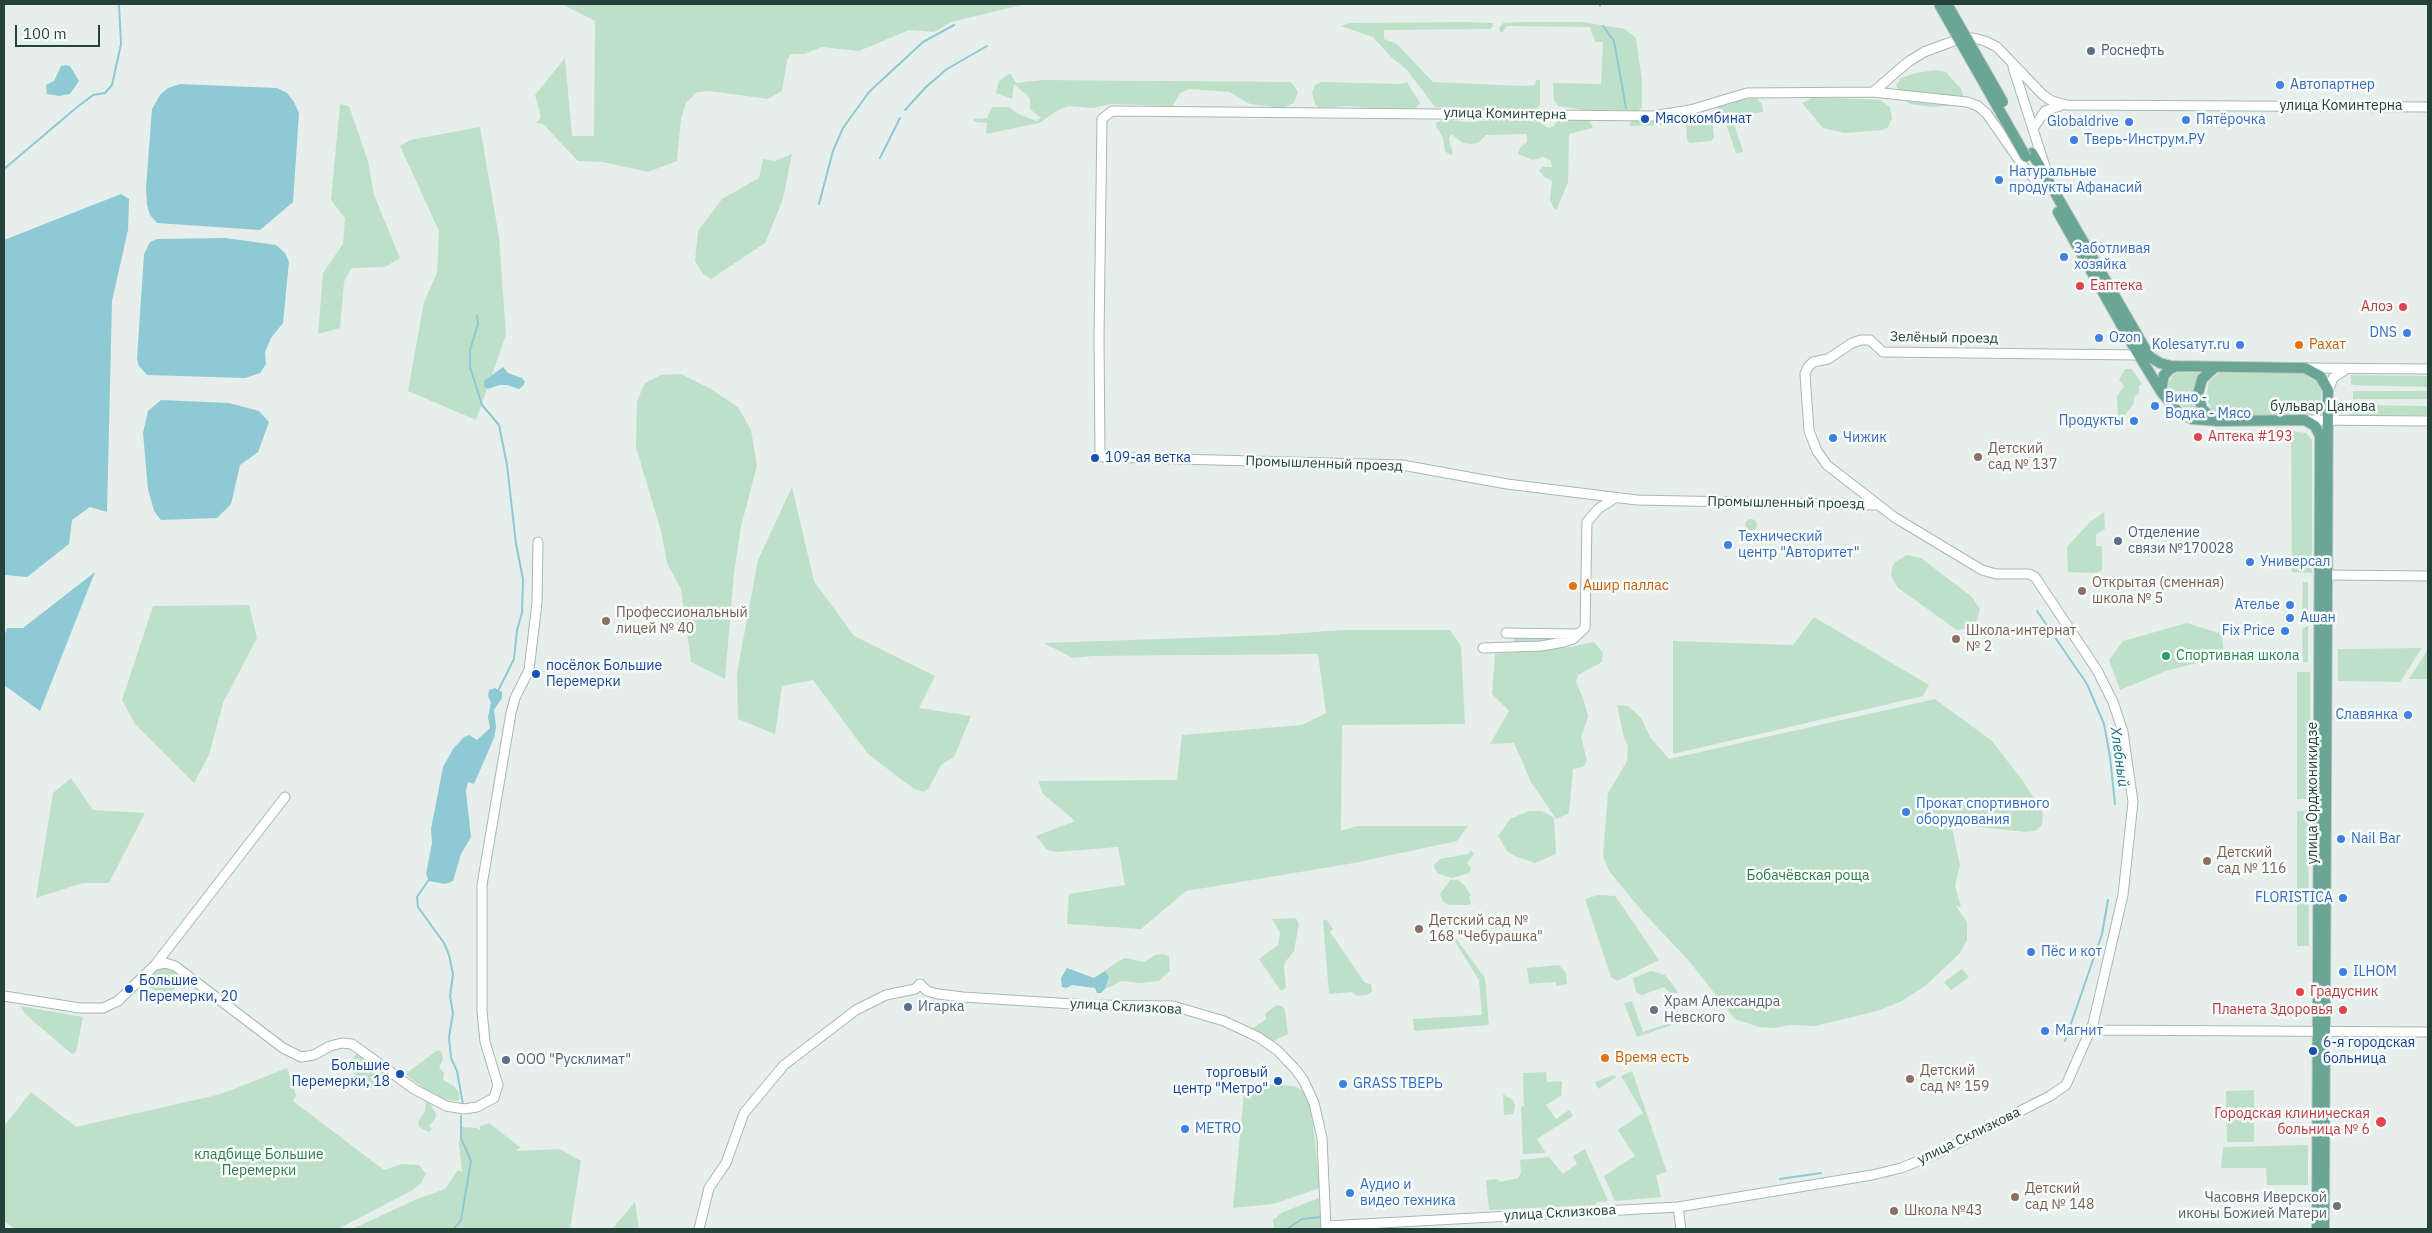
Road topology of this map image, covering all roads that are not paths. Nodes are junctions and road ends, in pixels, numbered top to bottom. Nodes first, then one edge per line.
1 (1939, 4) edge
2 (1947, 4) edge
3 (2012, 62) junction
4 (1897, 72) junction
5 (1873, 92) junction
6 (1899, 94) junction
7 (2067, 105) junction
8 (2428, 107) edge
9 (2034, 126) junction
10 (2029, 155) junction
11 (2047, 186) junction
12 (2142, 354) junction
13 (2180, 366) junction
14 (2216, 367) junction
15 (2305, 368) junction
16 (2353, 369) junction
17 (2428, 369) edge
18 (2328, 391) junction
19 (2162, 393) junction
20 (2305, 420) junction
21 (2328, 420) junction
22 (2216, 421) junction
23 (2428, 421) edge
24 (1100, 454) joint
25 (1615, 498) junction
26 (1878, 505) junction
27 (538, 542) dead end
28 (2328, 575) junction
29 (2428, 576) edge
30 (1506, 633) dead end
31 (1579, 634) junction
32 (1483, 648) dead end
33 (2319, 676) junction
34 (2327, 684) junction
35 (285, 797) dead end
36 (155, 965) junction
37 (4, 996) edge
38 (2091, 1030) junction
39 (2321, 1031) junction
40 (2428, 1032) edge
41 (1678, 1207) junction
42 (1326, 1228) edge
43 (699, 1229) edge
44 (1681, 1229) edge
45 (2316, 1229) edge
46 (2324, 1229) edge

1 - 10 main road, bridge
2 - 10 main road, bridge
3 - 4 street, улица Коминтерна
3 - 7 street, улица Коминтерна
3 - 9 street
4 - 5 street, улица Коминтерна
4 - 6 street
5 - 6 street
5 - 24 street, улица Коминтерна
6 - 11 street
7 - 8 street, улица Коминтерна
7 - 9 street
9 - 11 street
10 - 11 main road
11 - 12 main road
12 - 13 main road
12 - 19 main road, бульвар Цанова
12 - 26 street, Зелёный проезд
13 - 14 main road
13 - 19 main road
14 - 15 main road
14 - 22 main road
15 - 16 street
15 - 18 main road
16 - 17 street
16 - 18 street
18 - 21 main road, улица Орджоникидзе
19 - 22 main road, бульвар Цанова
20 - 21 street, бульвар Цанова
20 - 22 main road, бульвар Цанова
20 - 33 main road, улица Орджоникидзе
21 - 23 street, бульвар Цанова
21 - 28 main road, улица Орджоникидзе
24 - 25 street, Промышленный проезд
25 - 26 street, Промышленный проезд
25 - 31 street
26 - 38 street, Промышленный проезд
27 - 36 street
28 - 29 street
28 - 34 main road, улица Орджоникидзе
30 - 31 street
31 - 32 street
33 - 34 main road
33 - 39 main road, улица Орджоникидзе
34 - 39 main road, улица Орджоникидзе
35 - 36 street
36 - 37 street
38 - 39 street
38 - 41 street, улица Склизкова
39 - 40 street
39 - 45 main road, улица Орджоникидзе
39 - 46 main road, улица Орджоникидзе
41 - 42 street, улица Склизкова
41 - 44 street
42 - 43 street, улица Склизкова

